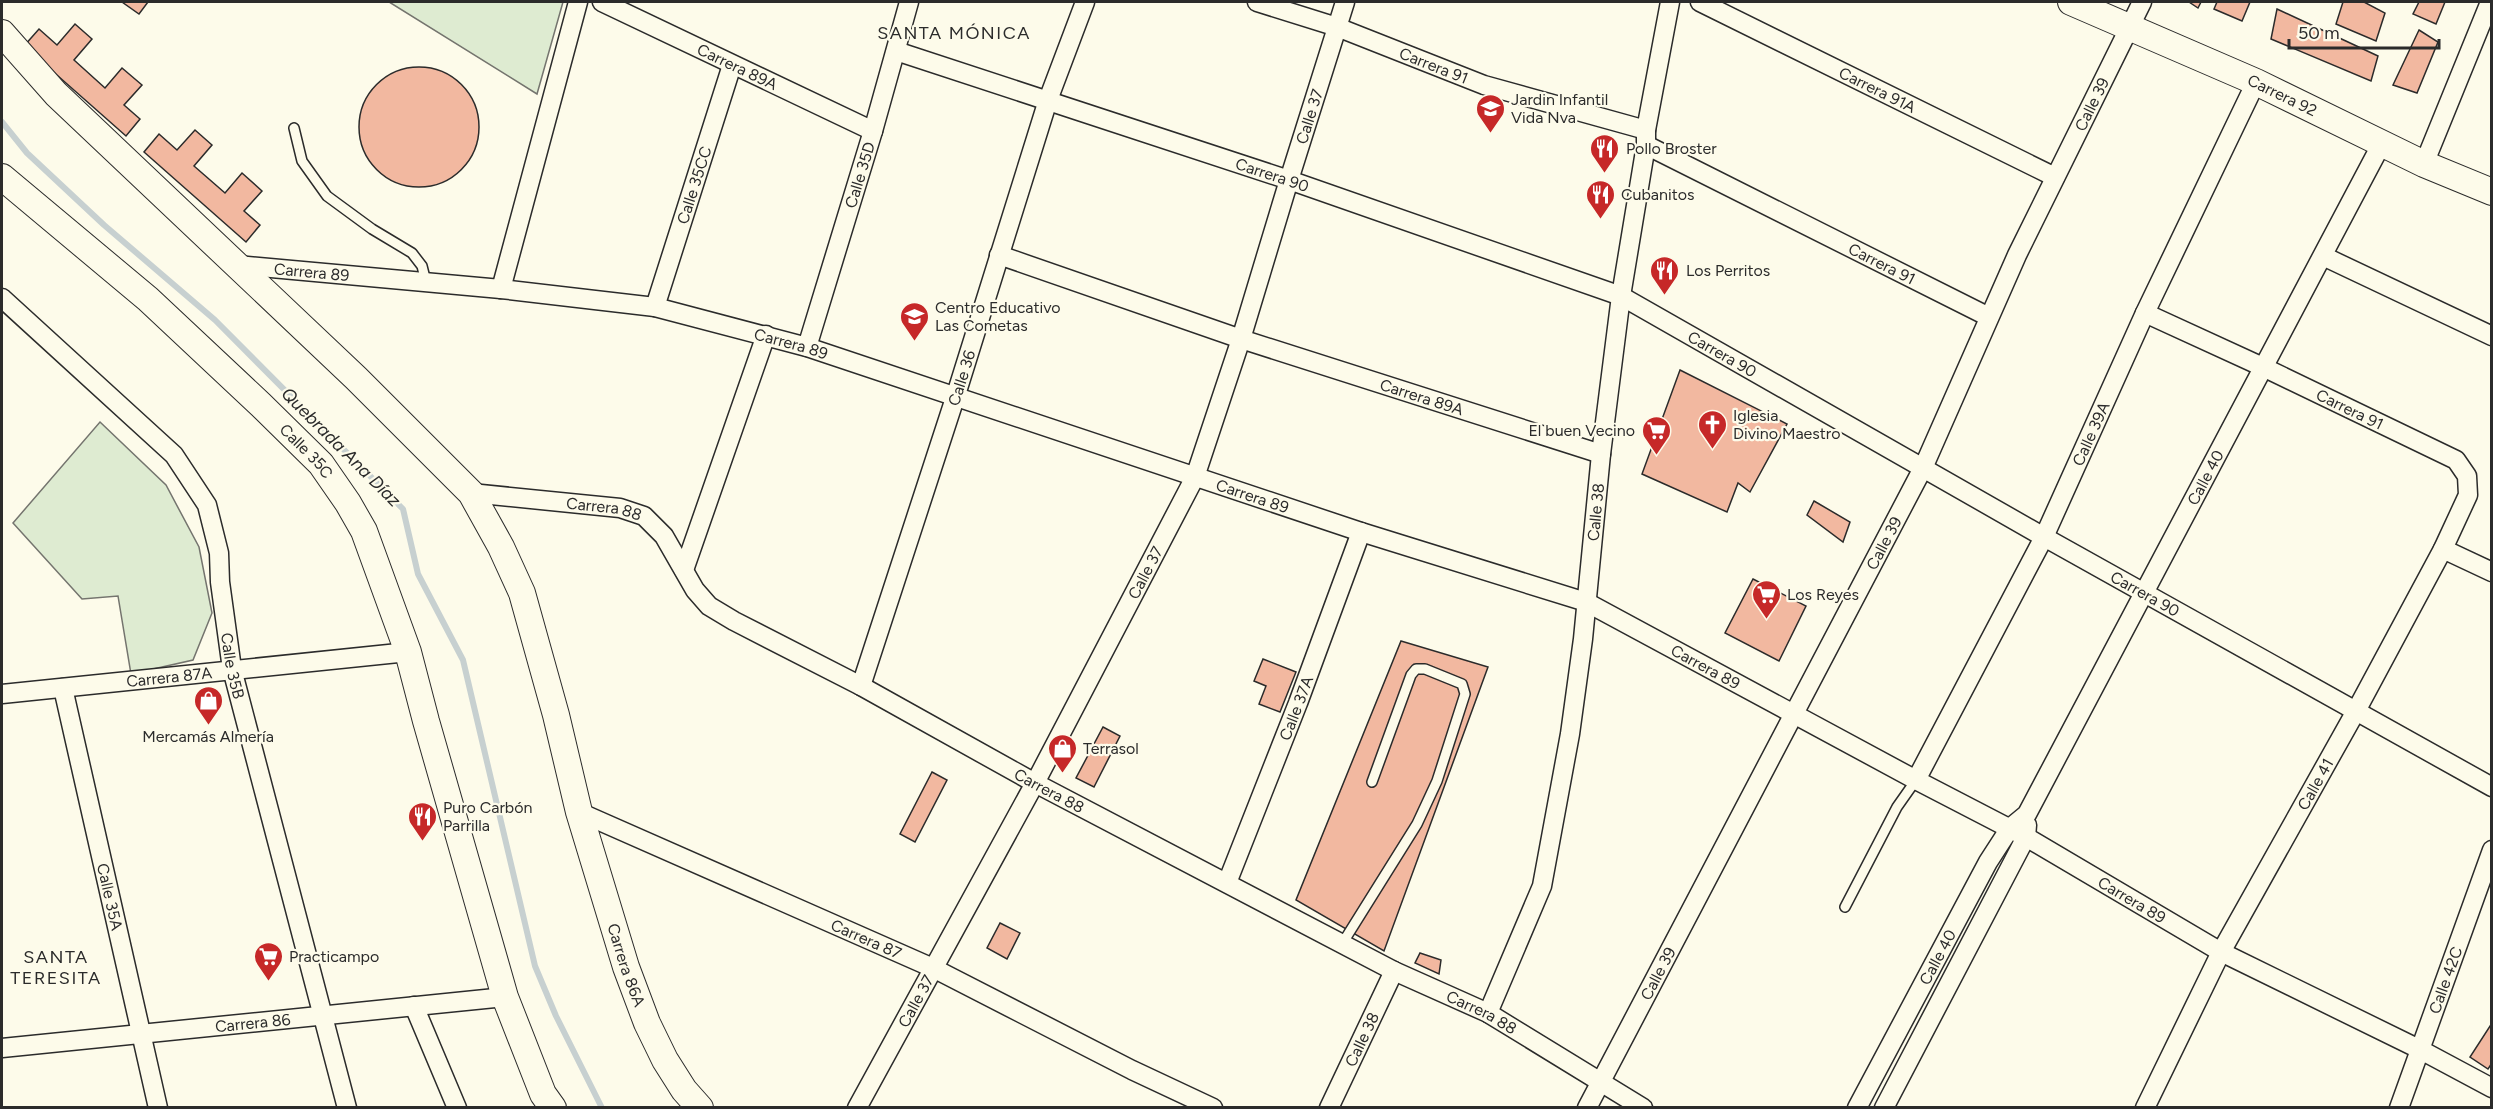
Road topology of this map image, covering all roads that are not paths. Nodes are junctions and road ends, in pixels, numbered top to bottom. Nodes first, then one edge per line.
1 (578, 2) edge
2 (602, 2) edge
3 (909, 2) edge
4 (1084, 2) edge
5 (1257, 2) edge
6 (1345, 2) edge
7 (1670, 2) edge
8 (1700, 2) edge
9 (2071, 2) edge
10 (2142, 2) edge
11 (2490, 2) edge
12 (1337, 27) junction
13 (2129, 27) junction
14 (2, 33) edge
15 (896, 51) junction
16 (732, 64) junction
17 (2256, 82) junction
18 (1048, 100) junction
19 (294, 128) dead end
20 (873, 131) junction
21 (1646, 137) junction
22 (2382, 143) junction
23 (2424, 164) junction
24 (2, 177) edge
25 (2055, 177) junction
26 (1288, 180) junction
27 (2492, 192) edge
28 (999, 255) junction
29 (2323, 256) junction
30 (237, 265) junction
31 (426, 282) junction
32 (501, 289) junction
33 (1621, 296) junction
34 (2, 298) edge
35 (655, 307) junction
36 (2145, 313) junction
37 (1989, 316) junction
38 (766, 335) junction
39 (2492, 336) edge
40 (1241, 339) junction
41 (807, 348) junction
42 (2265, 368) junction
43 (955, 398) junction
44 (1600, 454) junction
45 (2456, 460) joint
46 (1923, 468) junction
47 (1195, 477) junction
48 (471, 493) junction
49 (1361, 532) junction
50 (2044, 537) junction
51 (2443, 549) junction
52 (684, 570) junction
53 (2492, 572) edge
54 (2145, 594) junction
55 (1586, 602) junction
56 (408, 651) junction
57 (232, 669) junction
58 (861, 686) junction
59 (63, 688) junction
60 (2, 694) edge
61 (2356, 711) junction
62 (1796, 713) junction
63 (1916, 780) junction
64 (1372, 782) dead end
65 (1035, 783) junction
66 (2492, 787) edge
67 (579, 812) junction
68 (2027, 814) junction
69 (2010, 828) junction
70 (2026, 837) junction
71 (2492, 850) edge
72 (1227, 883) junction
73 (1845, 907) dead end
74 (1342, 944) junction
75 (2221, 952) junction
76 (933, 968) junction
77 (1394, 971) junction
78 (505, 997) junction
79 (414, 1006) junction
80 (1488, 1013) junction
81 (324, 1016) junction
82 (141, 1034) junction
83 (2, 1048) edge
84 (2419, 1049) junction
85 (1601, 1081) junction
86 (2492, 1088) edge
87 (158, 1107) edge
88 (347, 1107) edge
89 (457, 1107) edge
90 (553, 1107) edge
91 (700, 1107) edge
92 (857, 1107) edge
93 (1213, 1107) edge
94 (1329, 1107) edge
95 (1587, 1107) edge
96 (1643, 1107) edge
97 (1857, 1107) edge
98 (1884, 1107) edge
99 (2145, 1107) edge
100 (2398, 1107) edge

1 - 32 street
2 - 16 street, Carrera 89A
3 - 15 street, Calle 35D
4 - 18 street, Calle 36
5 - 12 street, Carrera 91
6 - 12 street, Calle 37
7 - 21 street, Calle 38
8 - 25 street, Carrera 91A
9 - 13 street, Carrera 92
10 - 13 street, Calle 39
11 - 23 street
12 - 21 street, Carrera 91
12 - 26 street, Calle 37
13 - 17 street, Carrera 92
13 - 25 street, Calle 39
14 - 30 street
15 - 18 street, Carrera 90
15 - 20 street, Calle 35D
16 - 20 street, Carrera 89A
16 - 35 street, Calle 35CC
17 - 22 street, Carrera 92
17 - 36 street, Calle 39A
18 - 26 street, Carrera 90
18 - 28 street, Calle 36
19 - 31 lane
20 - 41 street, Calle 35D
21 - 33 street, Calle 38
21 - 37 street, Carrera 91
22 - 23 street, Carrera 92
22 - 29 street, Calle 40
23 - 27 street, Carrera 92
24 - 56 street, Calle 35C
25 - 37 street, Calle 39
26 - 33 street, Carrera 90
26 - 40 street, Calle 37
28 - 40 street, Carrera 89A
28 - 43 street, Calle 36
29 - 39 street
29 - 42 street, Calle 40
30 - 31 street, Carrera 89
30 - 48 street
31 - 32 street, Carrera 89
32 - 35 street, Carrera 89
33 - 44 street, Calle 38
33 - 46 street, Carrera 90
34 - 57 street, Calle 35B
35 - 38 street, Carrera 89
36 - 42 street, Carrera 91
36 - 50 street, Calle 39A
37 - 46 street, Calle 39
38 - 41 street, Carrera 89
38 - 52 street
40 - 44 street, Carrera 89A
40 - 47 street, Calle 37
41 - 43 street, Carrera 89
42 - 45 street, Carrera 91
42 - 54 street, Calle 40
43 - 47 street, Carrera 89
43 - 58 street, Calle 36
44 - 55 street, Calle 38
45 - 51 street, Calle 41
46 - 50 street, Carrera 90
46 - 62 street, Calle 39
47 - 49 street, Carrera 89
47 - 65 street, Calle 37
48 - 52 street, Carrera 88
48 - 67 street
49 - 55 street, Carrera 89
49 - 72 street, Calle 37A
50 - 54 street, Carrera 90
50 - 63 street, Calle 39A
51 - 53 street
51 - 61 street, Calle 41
52 - 58 street, Carrera 88
54 - 61 street, Carrera 90
54 - 68 street, Calle 40
55 - 62 street, Carrera 89
55 - 80 street, Calle 38
56 - 57 street, Carrera 87A
56 - 78 street, Calle 35C
57 - 59 street, Carrera 87A
57 - 81 street, Calle 35B
58 - 65 street, Carrera 88
59 - 60 street, Carrera 87A
59 - 82 street, Calle 35A
61 - 66 street, Carrera 90
61 - 75 street, Calle 41
62 - 63 street, Carrera 89
62 - 85 street, Calle 39
63 - 69 street, Carrera 89
63 - 73 lane
64 - 74 lane
65 - 72 street, Carrera 88
65 - 76 street, Calle 37
67 - 76 street, Carrera 87
67 - 91 street, Carrera 86A
68 - 69 street, Calle 40
68 - 70 street, Calle 40
69 - 70 street, Carrera 89
69 - 97 street, Calle 40
70 - 75 street, Carrera 89
70 - 98 street, Calle 40
71 - 84 street, Calle 42C
72 - 74 street, Carrera 88
74 - 77 street, Carrera 88
75 - 84 street, Carrera 89
75 - 99 street, Calle 41
76 - 92 street, Calle 37
76 - 93 street, Carrera 87
77 - 80 street, Carrera 88
77 - 94 street, Calle 38
78 - 79 street, Carrera 86
78 - 90 street
79 - 81 street, Carrera 86
79 - 89 street
80 - 85 street, Carrera 88
81 - 82 street, Carrera 86
81 - 88 street, Calle 35B
82 - 83 street, Carrera 86
82 - 87 street, Calle 35A
84 - 86 street, Carrera 89
84 - 100 street, Calle 42C
85 - 95 street, Calle 39
85 - 96 street, Carrera 88

